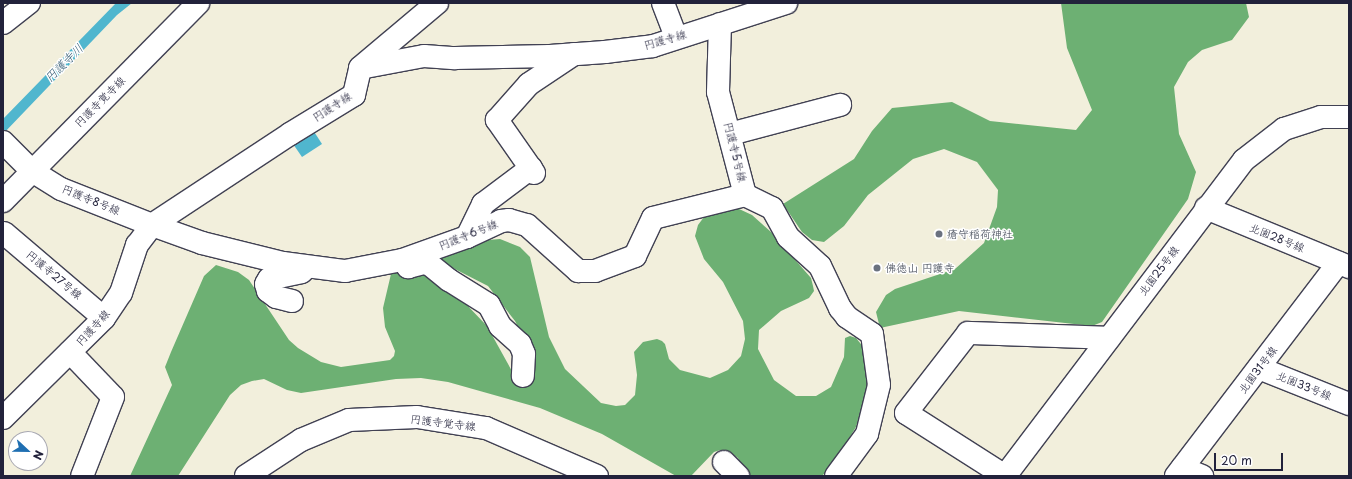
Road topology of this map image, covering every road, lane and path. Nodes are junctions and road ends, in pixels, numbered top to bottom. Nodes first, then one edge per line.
1 (30, 3) edge
2 (198, 3) edge
3 (438, 3) edge
4 (663, 3) edge
5 (786, 3) edge
6 (3, 23) edge
7 (720, 24) junction
8 (676, 37) junction
9 (636, 48) junction
10 (574, 54) junction
11 (612, 61) dead end
12 (360, 68) junction
13 (840, 104) dead end
14 (1349, 117) edge
15 (730, 134) junction
16 (3, 142) edge
17 (32, 171) junction
18 (745, 195) junction
19 (3, 201) edge
20 (1206, 208) junction
21 (152, 225) junction
22 (4, 233) edge
23 (467, 237) junction
24 (402, 260) junction
25 (1344, 265) edge
26 (308, 266) junction
27 (292, 301) dead end
28 (104, 318) junction
29 (1109, 338) junction
30 (70, 352) junction
31 (1259, 368) junction
32 (523, 376) dead end
33 (1349, 404) edge
34 (3, 418) edge
35 (1187, 473) edge
36 (82, 476) edge
37 (246, 476) edge
38 (597, 476) edge
39 (836, 476) edge
40 (1005, 476) edge

1 - 6 street
2 - 17 street, 円護寺覚寺線
3 - 12 street
4 - 8 street
5 - 7 street, 円護寺線
7 - 8 street, 円護寺線
7 - 15 street, 円護寺5号線
8 - 9 street, 円護寺線
9 - 10 street, 円護寺線
9 - 11 street
10 - 12 street, 円護寺線
10 - 23 street
12 - 21 street, 円護寺線
13 - 15 street
14 - 20 street, 北園25号線
15 - 18 street, 円護寺5号線
16 - 17 street, 円護寺8号線
17 - 19 street, 円護寺覚寺線
17 - 21 street, 円護寺8号線
18 - 23 street, 円護寺6号線
18 - 39 street, 円護寺5号線
20 - 25 street, 北園28号線
20 - 29 street, 北園25号線
21 - 26 street, 円護寺6号線
21 - 28 street, 円護寺線
22 - 28 street, 円護寺27号線
23 - 24 street, 円護寺6号線
24 - 26 street, 円護寺6号線
24 - 32 street
25 - 31 street, 北園31号線
26 - 27 street
28 - 30 street, 円護寺線
29 - 40 street, 北園25号線
29 - 40 street
30 - 34 street, 円護寺線
30 - 36 street
31 - 33 street, 北園33号線
31 - 35 street, 北園31号線
37 - 38 street, 円護寺覚寺線

